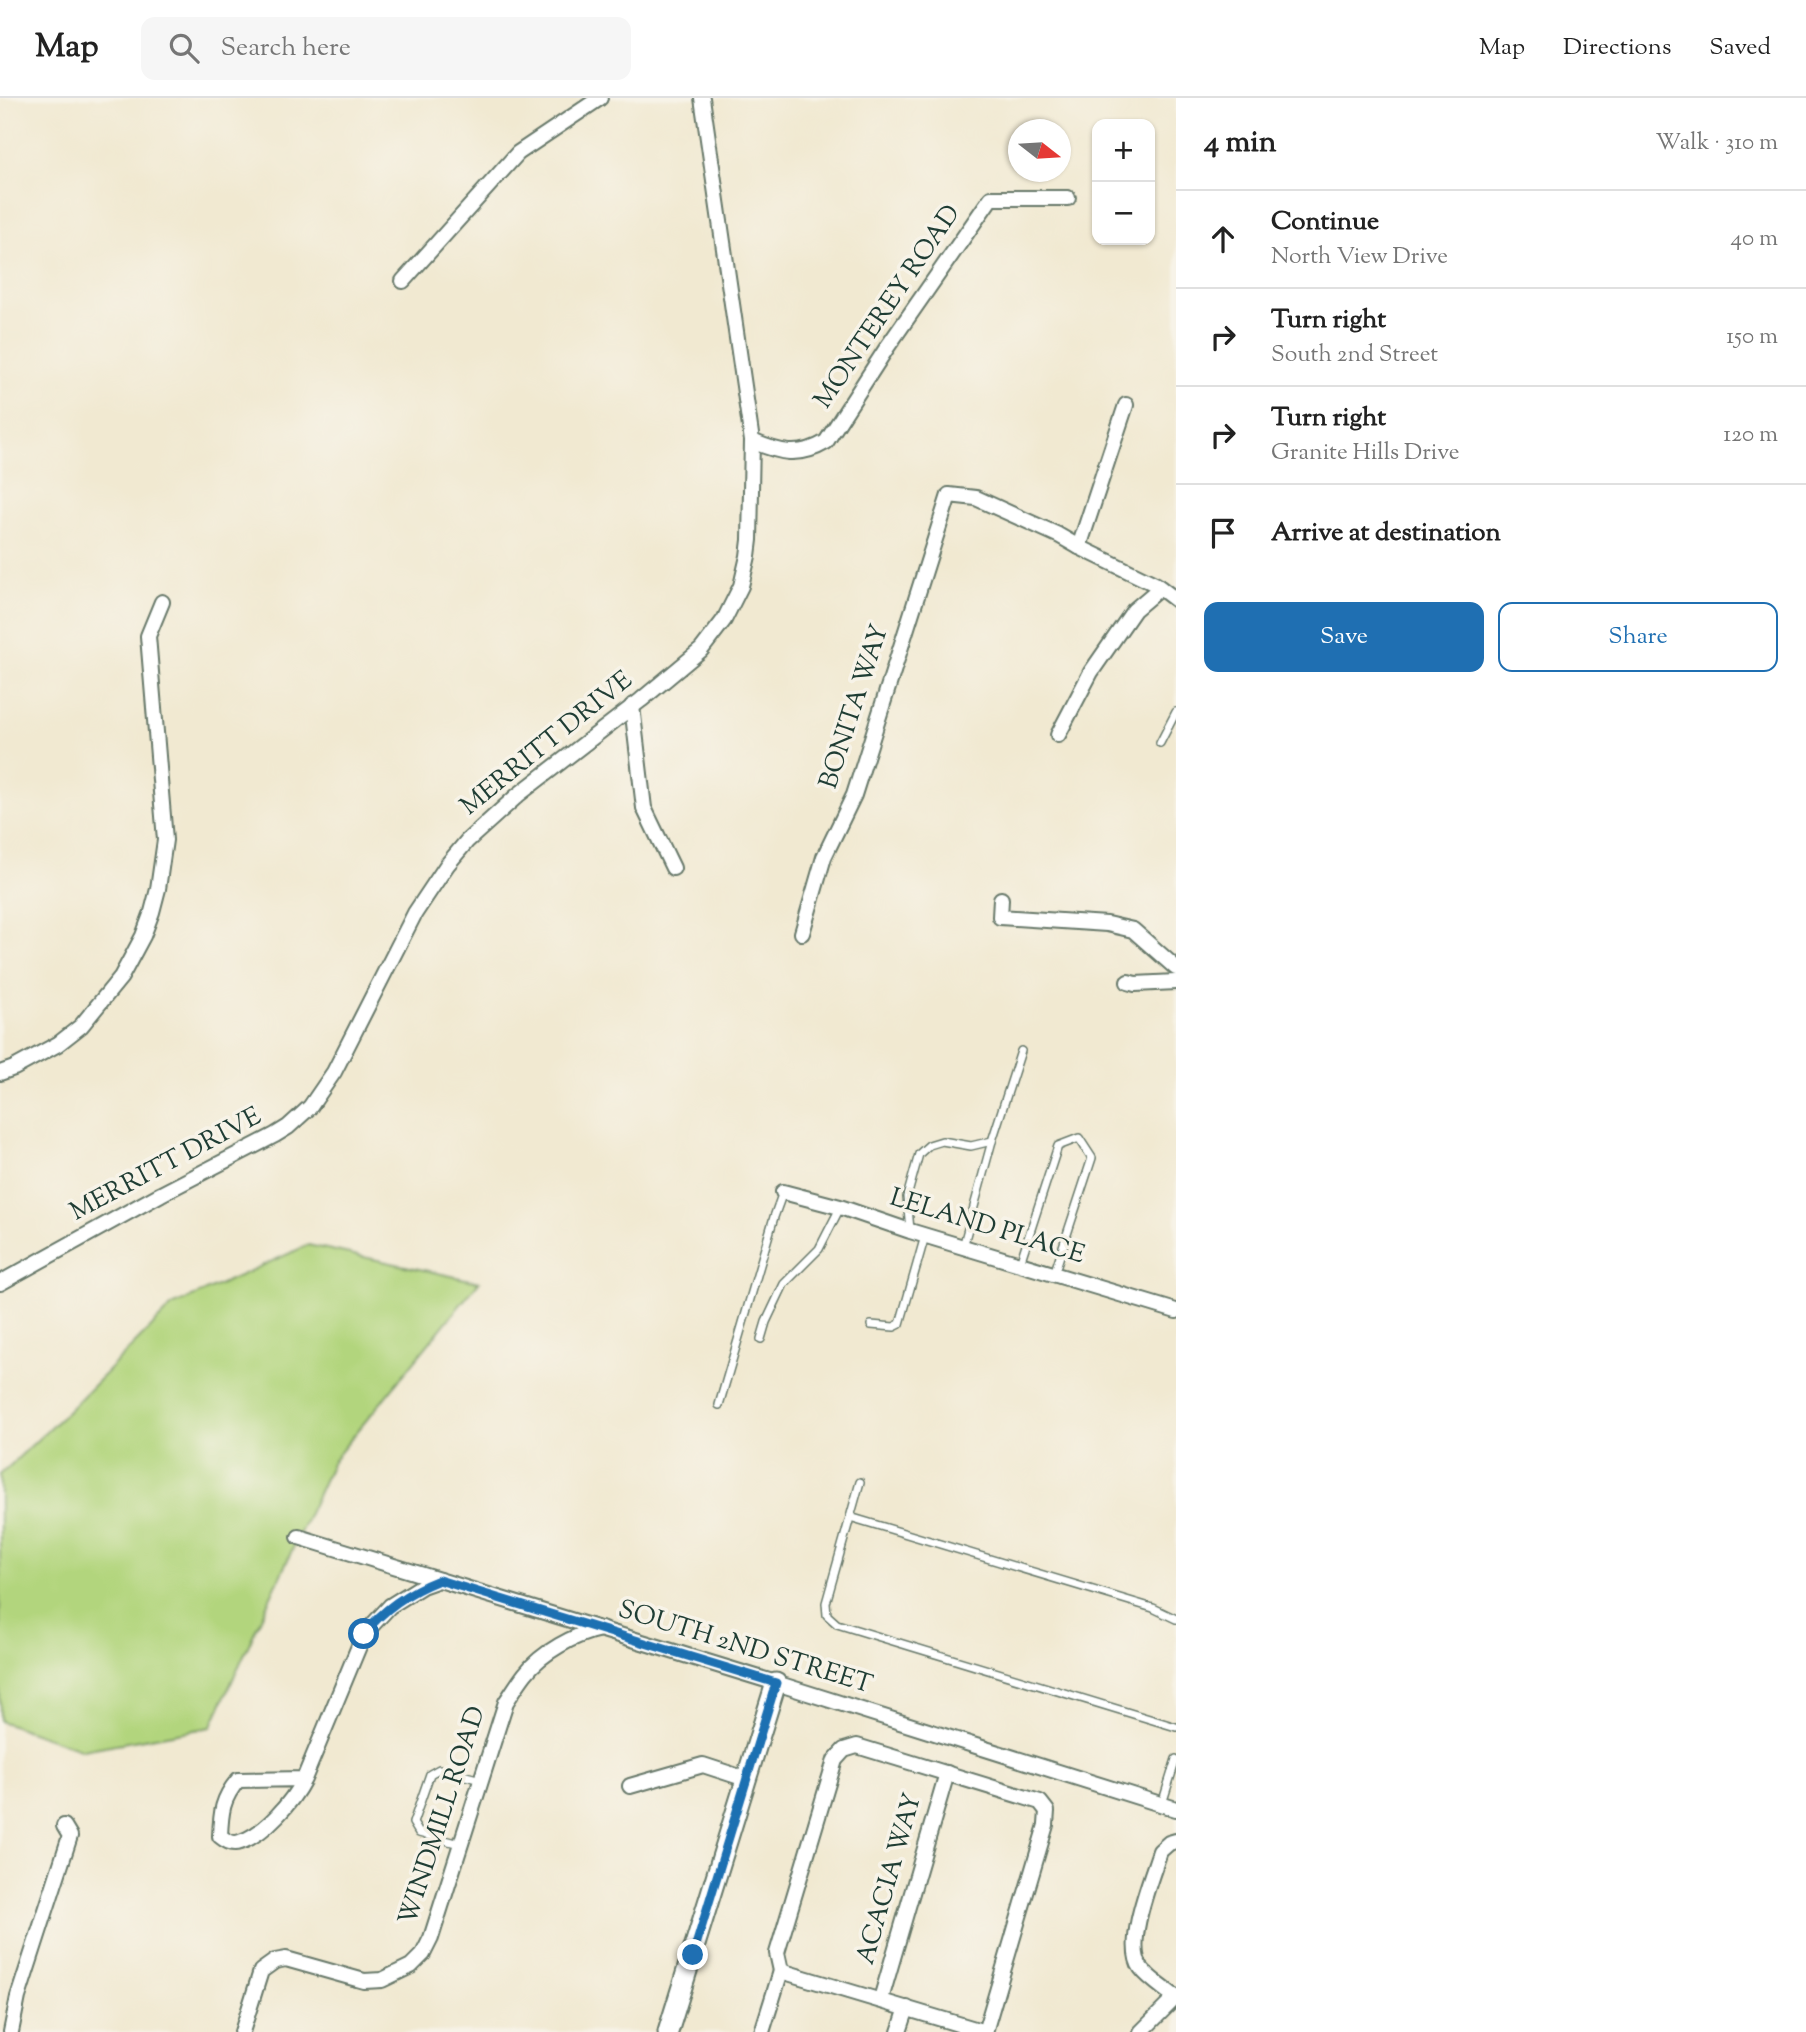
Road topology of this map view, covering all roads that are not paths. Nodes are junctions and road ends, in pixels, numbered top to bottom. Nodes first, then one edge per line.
1 (600, 98) edge
2 (702, 98) edge
3 (1068, 198) dead end
4 (403, 281) dead end
5 (1126, 405) dead end
6 (752, 442) junction
7 (1079, 547) junction
8 (1160, 588) junction
9 (1176, 600) edge
10 (162, 602) dead end
11 (632, 706) junction
12 (1176, 712) edge
13 (1058, 735) dead end
14 (1160, 743) dead end
15 (673, 868) dead end
16 (1001, 899) dead end
17 (802, 933) dead end
18 (1176, 968) edge
19 (1128, 982) dead end
20 (1176, 982) edge
21 (1021, 1051) dead end
22 (0, 1073) edge
23 (992, 1141) junction
24 (783, 1192) joint
25 (840, 1207) junction
26 (910, 1231) junction
27 (926, 1235) junction
28 (963, 1247) junction
29 (1020, 1264) junction
30 (1054, 1274) junction
31 (0, 1283) edge
32 (1176, 1311) edge
33 (872, 1325) dead end
34 (761, 1339) dead end
35 (719, 1405) dead end
36 (860, 1482) dead end
37 (850, 1517) junction
38 (299, 1537) dead end
39 (439, 1580) junction
40 (1176, 1619) edge
41 (602, 1629) junction
42 (776, 1683) junction
43 (1176, 1727) edge
44 (1176, 1759) edge
45 (947, 1773) junction
46 (304, 1779) junction
47 (481, 1780) junction
48 (746, 1780) junction
49 (630, 1786) dead end
50 (1169, 1807) edge
51 (64, 1826) dead end
52 (1176, 1841) edge
53 (460, 1844) junction
54 (781, 1971) junction
55 (1175, 1997) edge
56 (881, 1999) junction
57 (907, 2008) junction
58 (1144, 2031) edge
59 (11, 2032) edge
60 (242, 2032) edge
61 (668, 2032) edge
62 (762, 2032) edge
63 (899, 2032) edge
64 (985, 2032) edge

1 - 4 street
2 - 6 street, MERRITT DRIVE
3 - 6 street, MONTEREY ROAD
5 - 7 street
6 - 11 street, MERRITT DRIVE
7 - 8 street
7 - 17 street, BONITA WAY
8 - 9 street
8 - 13 street
10 - 22 street
11 - 15 street
11 - 31 street, MERRITT DRIVE
12 - 14 lane
16 - 18 street
19 - 20 street
21 - 23 lane
23 - 26 lane
23 - 28 lane
24 - 25 street, LELAND PLACE
24 - 35 lane
25 - 26 street, LELAND PLACE
25 - 34 lane
26 - 27 street, LELAND PLACE
27 - 28 street, LELAND PLACE
27 - 33 lane
28 - 29 street, LELAND PLACE
29 - 30 street, LELAND PLACE
29 - 30 lane
30 - 32 street, LELAND PLACE
36 - 37 lane
37 - 40 lane
37 - 43 lane
38 - 39 street, SOUTH 2ND STREET
39 - 41 street, SOUTH 2ND STREET
39 - 46 street
41 - 42 street, SOUTH 2ND STREET
41 - 47 street, WINDMILL ROAD
42 - 48 street
42 - 50 street, SOUTH 2ND STREET
44 - 50 lane
45 - 54 street
45 - 56 street, ACACIA WAY
45 - 64 street
46 - 46 street
47 - 53 street, WINDMILL ROAD
47 - 53 lane
48 - 49 street
48 - 61 street
51 - 59 street
52 - 55 street
53 - 60 street, WINDMILL ROAD
54 - 56 street
54 - 62 street
55 - 58 street
56 - 57 street
57 - 63 street
57 - 64 street

